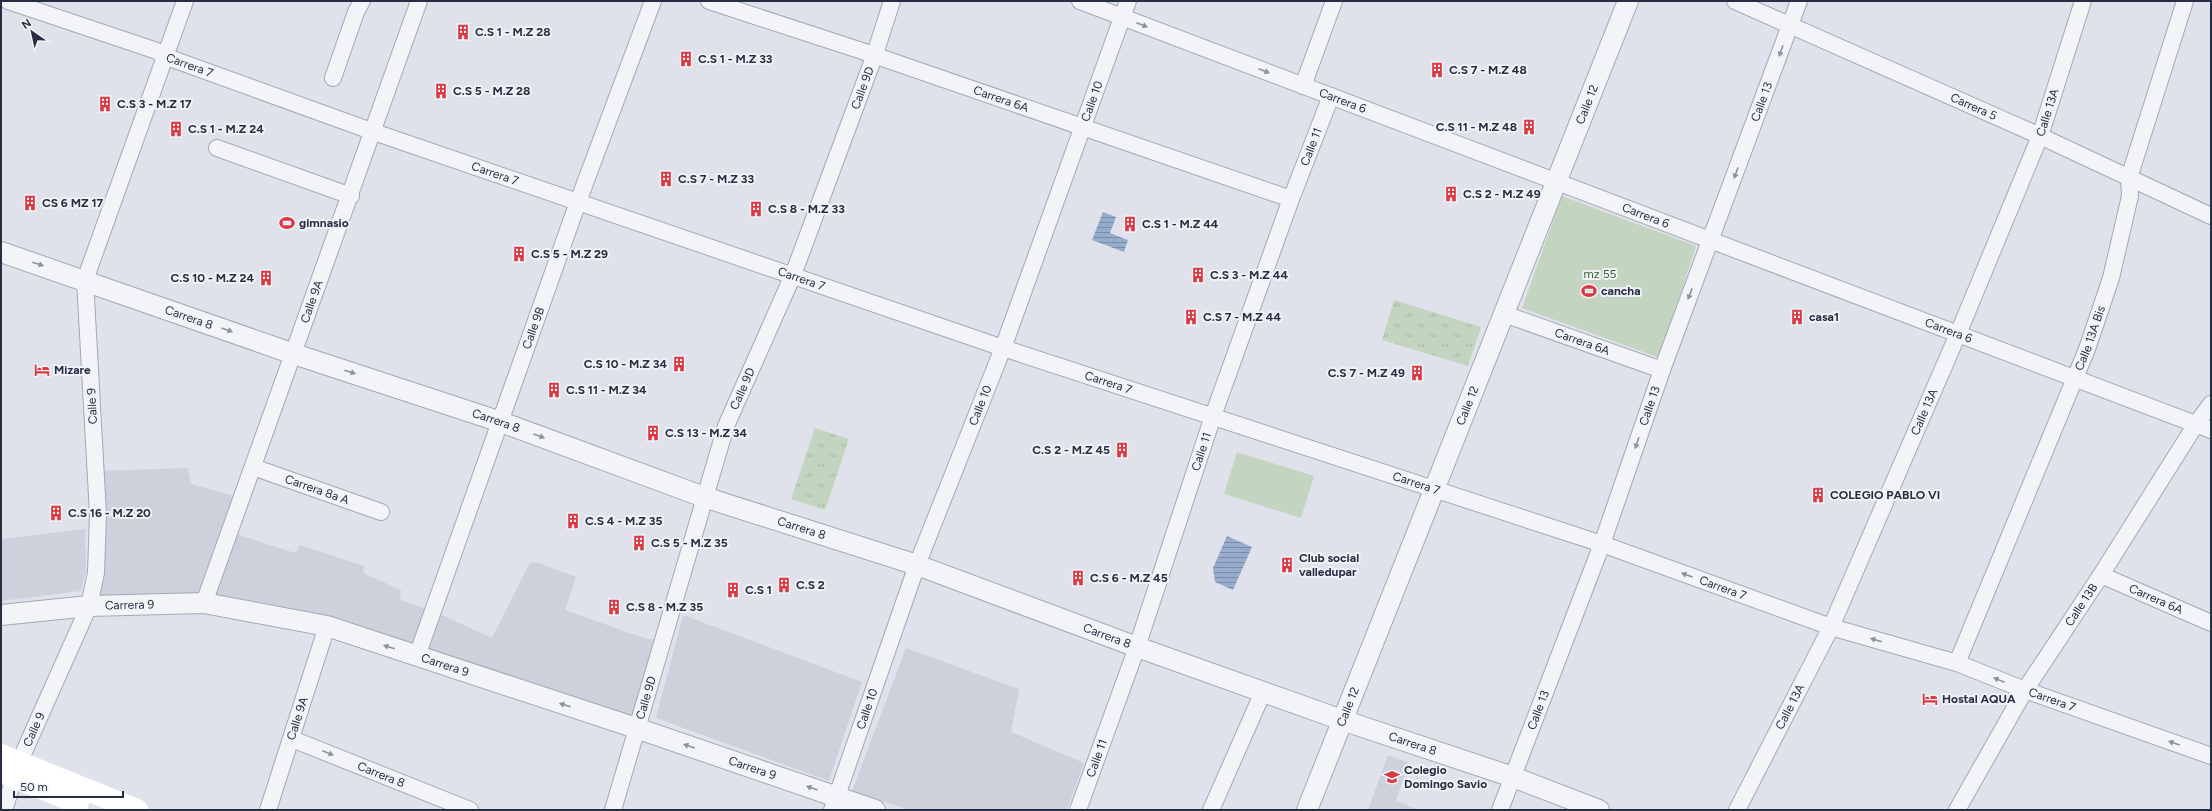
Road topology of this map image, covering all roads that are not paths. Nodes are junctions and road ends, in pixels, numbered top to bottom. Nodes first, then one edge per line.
1 (8, 1) edge
2 (185, 1) edge
3 (362, 1) edge
4 (653, 1) edge
5 (709, 1) edge
6 (892, 1) edge
7 (1080, 1) edge
8 (1128, 1) edge
9 (1334, 1) edge
10 (1628, 1) edge
11 (1735, 1) edge
12 (1799, 1) edge
13 (2083, 1) edge
14 (2184, 1) edge
15 (416, 2) edge
16 (1122, 17) junction
17 (1790, 26) junction
18 (164, 56) junction
19 (874, 57) junction
20 (333, 78) dead end
21 (1303, 86) junction
22 (1331, 96) junction
23 (1082, 128) junction
24 (374, 132) junction
25 (2040, 136) junction
26 (217, 148) dead end
27 (2129, 178) junction
28 (1556, 182) junction
29 (351, 196) junction
30 (1291, 199) junction
31 (578, 202) junction
32 (2211, 216) edge
33 (1710, 240) junction
34 (1, 252) edge
35 (793, 276) junction
36 (85, 280) junction
37 (1504, 314) junction
38 (1958, 334) junction
39 (1003, 348) junction
40 (294, 354) junction
41 (1662, 370) junction
42 (2075, 378) junction
43 (2211, 404) edge
44 (1213, 416) junction
45 (502, 422) junction
46 (2196, 424) junction
47 (2211, 430) edge
48 (253, 468) junction
49 (1434, 489) junction
50 (704, 497) junction
51 (381, 512) dead end
52 (1602, 544) junction
53 (917, 565) junction
54 (2101, 575) junction
55 (204, 603) junction
56 (89, 606) junction
57 (1, 614) edge
58 (2211, 623) edge
59 (327, 626) junction
60 (1831, 627) junction
61 (1137, 647) junction
62 (417, 656) junction
63 (1957, 663) junction
64 (2025, 690) junction
65 (1263, 692) junction
66 (1342, 720) junction
67 (639, 728) junction
68 (292, 739) junction
69 (2211, 756) edge
70 (9, 767) edge
71 (1513, 778) junction
72 (834, 803) edge
73 (4, 810) edge
74 (97, 810) edge
75 (137, 810) edge
76 (268, 810) edge
77 (470, 810) edge
78 (614, 810) edge
79 (875, 810) edge
80 (1078, 810) edge
81 (1211, 810) edge
82 (1307, 810) edge
83 (1500, 810) edge
84 (1599, 810) edge
85 (1736, 810) edge
86 (1957, 810) edge

1 - 18 street, Carrera 7
2 - 18 street, Calle 9
3 - 20 street
4 - 31 street, Calle 9B
5 - 19 street, Carrera 6A
6 - 19 street, Calle 9D
7 - 16 street, Carrera 6
8 - 16 street, Calle 10
9 - 21 street
10 - 28 street, Calle 12
11 - 17 street, Carrera 5
12 - 17 street, Calle 13
13 - 25 street, Calle 13A
14 - 27 street, Calle 13A Bis
15 - 24 street, Calle 9A
16 -> 21 street, Carrera 6
16 - 23 street, Calle 10
17 - 25 street, Carrera 5
17 -> 33 street, Calle 13
18 - 24 street, Carrera 7
18 - 36 street, Calle 9
19 - 23 street, Carrera 6A
19 - 35 street, Calle 9D
21 - 22 street, Carrera 6
22 - 28 street, Carrera 6
22 - 30 street, Calle 11
23 - 30 street, Carrera 6A
23 - 39 street, Calle 10
24 - 29 street, Calle 9A
24 - 31 street, Carrera 7
25 - 27 street, Carrera 5
25 - 38 street, Calle 13A
26 - 29 street
27 - 32 street, Carrera 5
27 - 42 street, Calle 13A Bis
28 - 33 street, Carrera 6
28 - 37 street, Calle 12
29 - 40 street, Calle 9A
30 - 44 street, Calle 11
31 - 35 street, Carrera 7
31 - 45 street, Calle 9B
33 - 38 street, Carrera 6
33 -> 41 street, Calle 13
34 -> 36 street, Carrera 8
35 - 39 street, Carrera 7
35 - 50 street, Calle 9D
36 -> 40 street, Carrera 8
36 - 56 street, Calle 9
37 - 41 street, Carrera 6A
37 - 49 street, Calle 12
38 - 42 street, Carrera 6
38 - 60 street, Calle 13A
39 - 44 street, Carrera 7
39 - 53 street, Calle 10
40 -> 45 street, Carrera 8
40 - 48 street, Calle 9A
41 -> 52 street, Calle 13
42 - 46 street, Carrera 6
42 - 63 street, Calle 13A Bis
43 - 46 street, Calle 13B
44 - 49 street, Carrera 7
44 - 61 street, Calle 11
45 -> 50 street, Carrera 8
45 - 62 street, Calle 9B
46 - 47 street, Carrera 6
46 - 54 street, Calle 13B
48 - 51 street, Carrera 8a A
48 - 55 street, Calle 9A
49 - 52 street, Carrera 7
49 - 66 street, Calle 12
50 - 53 street, Carrera 8
50 - 67 street, Calle 9D
60 -> 52 street, Carrera 7
52 - 71 street, Calle 13
53 - 61 street, Carrera 8
53 - 72 street, Calle 10
54 - 58 street, Carrera 6A
54 - 64 street, Calle 13B
55 - 56 street, Carrera 9
55 - 59 street, Carrera 9
56 - 57 street, Carrera 9
56 - 70 street, Calle 9
62 -> 59 street, Carrera 9
59 - 68 street, Calle 9A
63 -> 60 street, Carrera 7
60 - 85 street, Calle 13A
61 - 65 street, Carrera 8
61 - 80 street, Calle 11
67 -> 62 street, Carrera 9
64 -> 63 street, Carrera 7
69 -> 64 street, Carrera 7
64 - 86 street, Calle 13B
65 - 66 street, Carrera 8
65 - 81 street
66 - 71 street, Carrera 8
66 - 82 street, Calle 12
72 -> 67 street, Carrera 9
67 - 78 street, Calle 9D
68 - 76 street, Calle 9A
68 -> 77 street, Carrera 8
70 - 73 street, Calle 9
70 - 74 main road
70 - 75 main road
71 - 83 street, Calle 13
71 - 84 street, Carrera 8
72 - 79 street, Carrera 9

